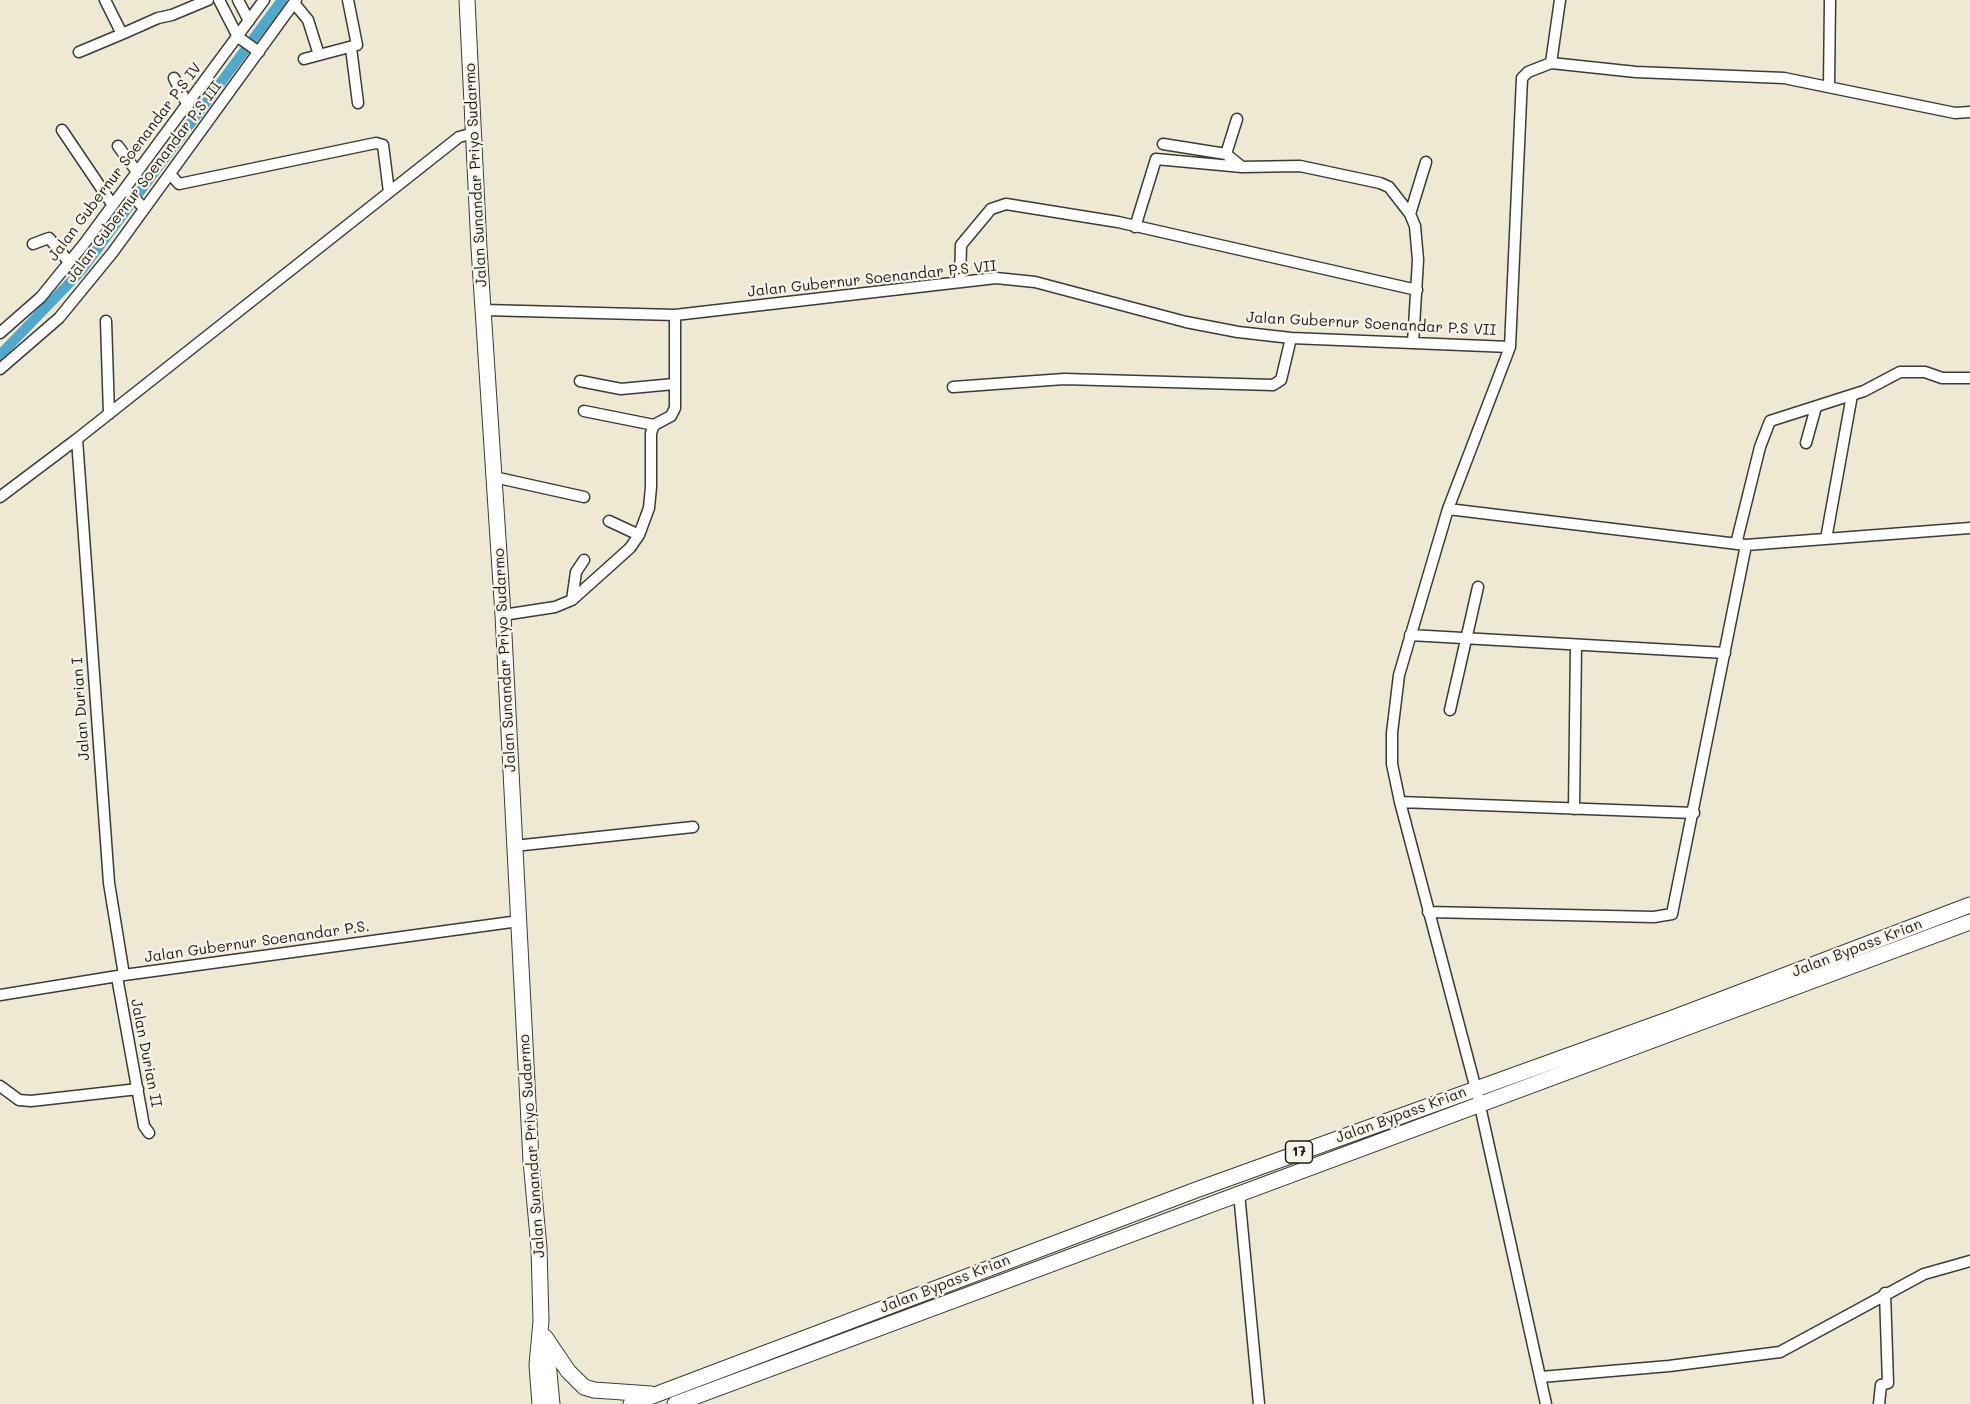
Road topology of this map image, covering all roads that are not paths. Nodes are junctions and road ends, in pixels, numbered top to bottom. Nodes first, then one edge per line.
1 (105, 0) edge
2 (208, 0) edge
3 (219, 0) edge
4 (238, 0) edge
5 (264, 0) edge
6 (348, 0) edge
7 (467, 0) edge
8 (1560, 0) edge
9 (1830, 0) edge
10 (295, 2) edge
11 (249, 21) junction
12 (122, 34) junction
13 (240, 38) junction
14 (351, 48) junction
15 (258, 51) junction
16 (79, 52) dead end
17 (319, 55) junction
18 (304, 59) dead end
19 (1551, 63) junction
20 (174, 78) dead end
21 (1829, 87) junction
22 (358, 103) dead end
23 (188, 105) junction
24 (1970, 112) edge
25 (1237, 119) dead end
26 (62, 130) dead end
27 (474, 133) junction
28 (1163, 144) dead end
29 (118, 146) dead end
30 (1226, 154) junction
31 (1426, 162) dead end
32 (1242, 167) junction
33 (138, 172) junction
34 (170, 174) junction
35 (127, 190) junction
36 (389, 192) junction
37 (112, 204) junction
38 (142, 206) junction
39 (1410, 209) junction
40 (1135, 227) junction
41 (33, 244) dead end
42 (69, 262) junction
43 (960, 281) junction
44 (1417, 290) junction
45 (484, 310) junction
46 (675, 315) junction
47 (106, 321) dead end
48 (0, 333) edge
49 (1291, 338) junction
50 (1413, 343) junction
51 (1510, 347) junction
52 (0, 369) edge
53 (1970, 378) edge
54 (580, 381) dead end
55 (674, 384) junction
56 (953, 387) dead end
57 (1852, 395) junction
58 (1816, 407) junction
59 (584, 411) dead end
60 (109, 414) junction
61 (654, 425) junction
62 (77, 439) junction
63 (1806, 443) dead end
64 (494, 477) junction
65 (0, 497) edge
66 (584, 497) dead end
67 (1448, 509) junction
68 (609, 521) dead end
69 (1970, 528) edge
70 (639, 535) junction
71 (1826, 539) junction
72 (1741, 544) junction
73 (584, 560) dead end
74 (1478, 587) dead end
75 (572, 600) junction
76 (503, 615) junction
77 (1410, 635) junction
78 (1467, 639) junction
79 (1576, 645) junction
80 (1725, 653) junction
81 (1450, 710) dead end
82 (1400, 802) junction
83 (1574, 809) junction
84 (1694, 813) junction
85 (693, 827) dead end
86 (514, 846) junction
87 (1970, 905) edge
88 (1428, 912) junction
89 (519, 921) junction
90 (1970, 922) edge
91 (120, 976) junction
92 (0, 995) edge
93 (0, 1086) edge
94 (1476, 1088) junction
95 (138, 1089) junction
96 (1480, 1104) junction
97 (149, 1133) dead end
98 (1239, 1192) junction
99 (1970, 1261) edge
100 (1885, 1293) junction
101 (541, 1321) junction
102 (545, 1337) junction
103 (537, 1365) junction
104 (1541, 1377) junction
105 (659, 1394) junction
106 (528, 1404) edge
107 (540, 1404) edge
108 (552, 1404) edge
109 (631, 1404) edge
110 (675, 1404) edge
111 (1259, 1404) edge
112 (1546, 1404) edge
113 (1880, 1404) edge

1 - 12 street
2 - 12 street
3 - 13 street
4 - 11 street
5 - 11 street, Jalan Gubernur Soenandar P.S IV
6 - 14 street
7 - 27 highway, Jalan Sunandar Priyo Sudarmo
8 - 19 street
9 - 21 street
10 - 15 street, Jalan Gubernur Soenandar P.S III
10 - 17 street
11 - 13 street, Jalan Gubernur Soenandar P.S IV
12 - 16 street
13 - 15 street
13 - 23 street, Jalan Gubernur Soenandar P.S IV
14 - 17 street
14 - 22 street
15 - 34 street, Jalan Gubernur Soenandar P.S III
17 - 18 street
19 - 21 street
19 - 51 street
20 - 23 street
21 - 24 street
23 - 33 street, Jalan Gubernur Soenandar P.S IV
25 - 30 street
26 - 37 street
27 - 36 street
27 - 45 highway, Jalan Sunandar Priyo Sudarmo
28 - 30 street
29 - 33 street
30 - 32 street
31 - 39 street
32 - 39 street
32 - 40 street
33 - 35 street, Jalan Gubernur Soenandar P.S IV
34 - 36 street
34 - 38 street, Jalan Gubernur Soenandar P.S III
35 - 37 street, Jalan Gubernur Soenandar P.S IV
35 - 38 street
36 - 60 street
37 - 42 street, Jalan Gubernur Soenandar P.S IV
38 - 52 street, Jalan Gubernur Soenandar P.S III
39 - 44 street
40 - 43 street
40 - 44 street
41 - 42 street
42 - 48 street, Jalan Gubernur Soenandar P.S IV
43 - 46 street, Jalan Gubernur Soenandar P.S VII
43 - 49 street, Jalan Gubernur Soenandar P.S VII
44 - 50 street
45 - 46 street, Jalan Gubernur Soenandar P.S VII
45 - 64 highway, Jalan Sunandar Priyo Sudarmo
46 - 55 street
47 - 60 street
49 - 50 street, Jalan Gubernur Soenandar P.S VII
49 - 56 street
50 - 51 street, Jalan Gubernur Soenandar P.S VII
51 - 67 street
53 - 57 street
54 - 55 street
55 - 61 street
57 - 58 street
57 - 71 street
58 - 63 street
58 - 72 street
59 - 61 street
60 - 62 street
61 - 70 street
62 - 65 street
62 - 91 street, Jalan Durian I
64 - 66 street
64 - 76 highway, Jalan Sunandar Priyo Sudarmo
67 - 72 street
67 - 77 street
68 - 70 street
69 - 71 street
70 - 75 street
71 - 72 street
72 - 80 street
73 - 75 street
74 - 78 street
75 - 76 street
76 - 86 highway, Jalan Sunandar Priyo Sudarmo
77 - 78 street
77 - 82 street
78 - 79 street
78 - 81 street
79 - 80 street
79 - 83 street
80 - 84 street
82 - 83 street
82 - 88 street
83 - 84 street
84 - 88 street
85 - 86 street
86 - 89 highway, Jalan Sunandar Priyo Sudarmo
87 - 94 highway, Jalan Bypass Krian / 17
88 - 94 street
89 - 91 street, Jalan Gubernur Soenandar P.S.
89 - 101 highway, Jalan Sunandar Priyo Sudarmo
90 - 96 highway, Jalan Bypass Krian / 17
91 - 92 street, Jalan Gubernur Soenandar P.S.
91 - 95 street, Jalan Durian II
93 - 95 street
94 - 96 street
94 - 105 highway, Jalan Bypass Krian / 17
95 - 97 street, Jalan Durian II
96 - 98 highway, Jalan Bypass Krian / 17
96 - 104 street
98 - 110 highway, Jalan Bypass Krian / 17
98 - 111 street
99 - 100 street
100 - 104 street
100 - 113 street
101 - 102 highway, Jalan Sunandar Priyo Sudarmo
101 - 103 highway, Jalan Sunandar Priyo Sudarmo
102 - 105 highway
102 - 108 highway, Jalan Sunandar Priyo Sudarmo
103 - 106 highway
103 - 107 highway, Jalan Sunandar Priyo Sudarmo
104 - 112 street
105 - 109 highway, Jalan Bypass Krian / 17

